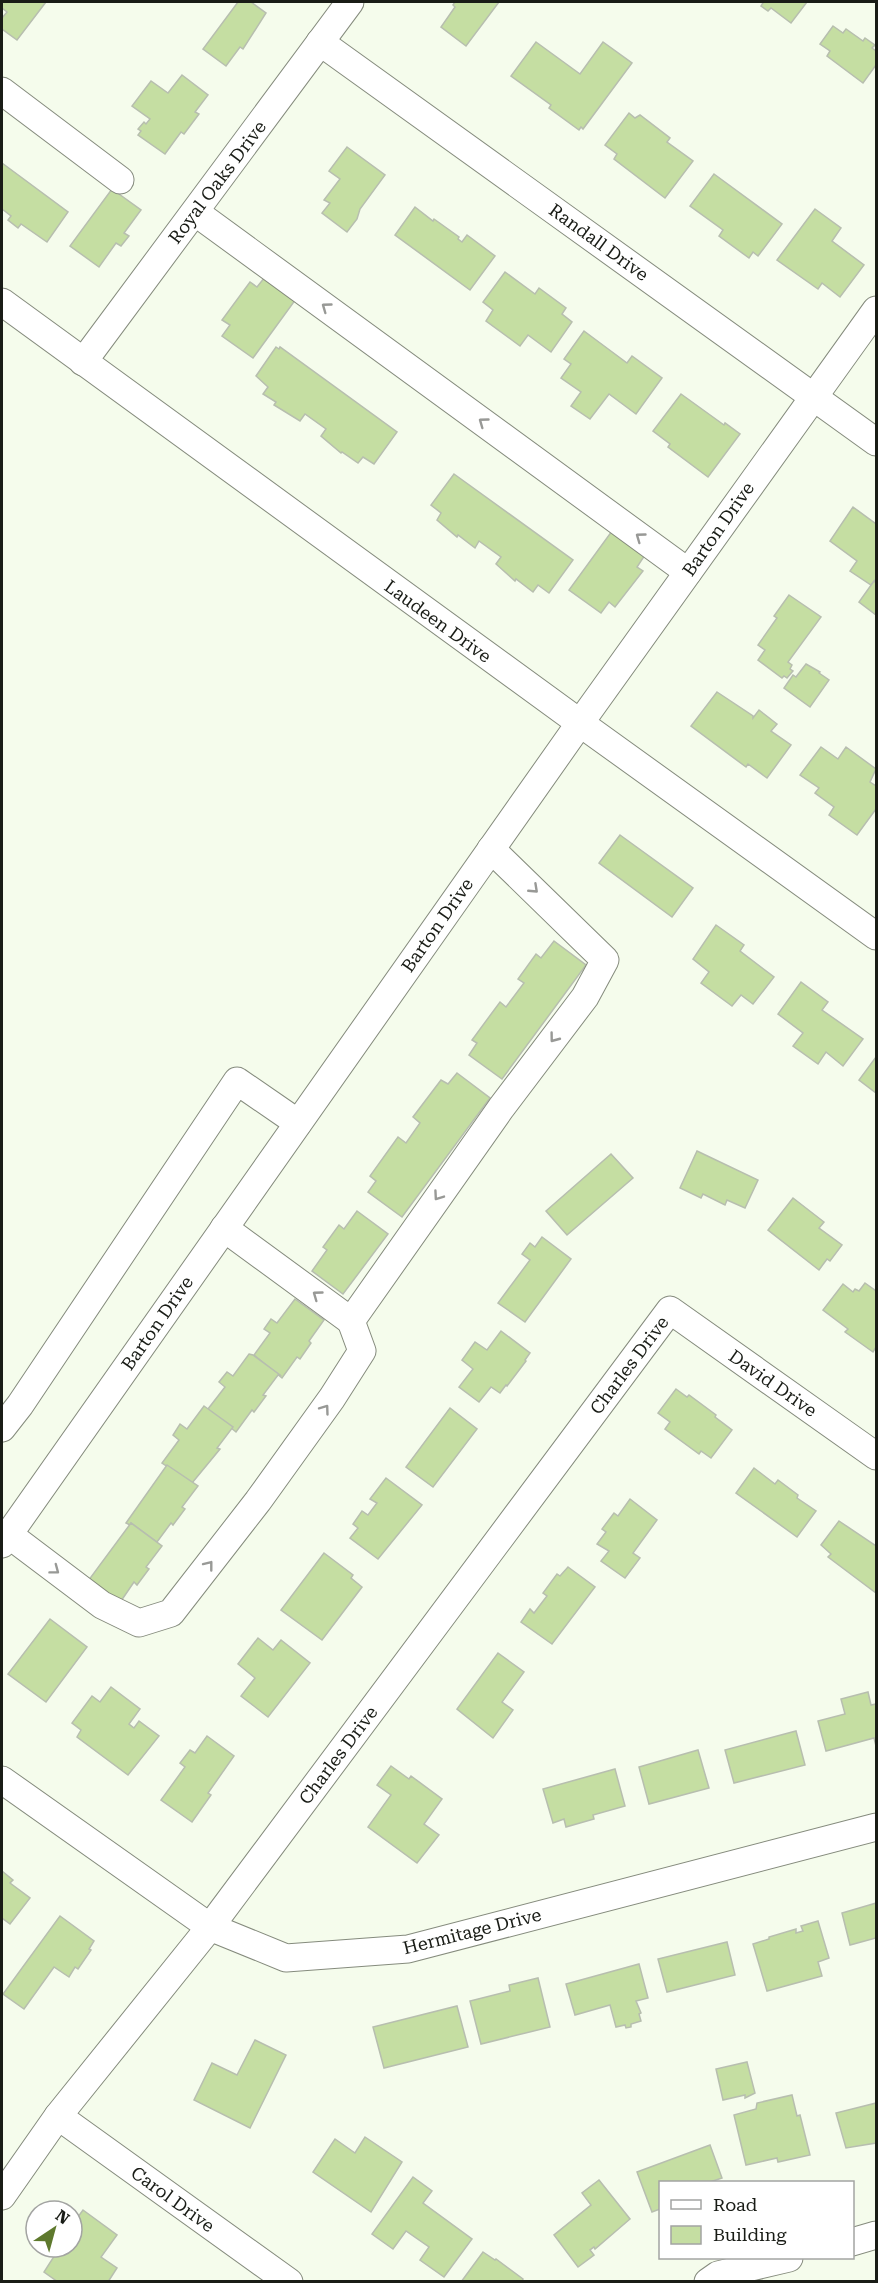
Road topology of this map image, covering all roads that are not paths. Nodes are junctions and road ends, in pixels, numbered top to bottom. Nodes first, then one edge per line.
1 (350, 2) edge
2 (320, 42) junction
3 (2, 91) edge
4 (120, 180) dead end
5 (195, 212) junction
6 (876, 310) edge
7 (5, 312) edge
8 (83, 362) junction
9 (813, 395) junction
10 (876, 442) edge
11 (688, 572) junction
12 (580, 723) junction
13 (491, 849) junction
14 (876, 936) edge
15 (298, 1123) junction
16 (224, 1228) junction
17 (670, 1310) joint
18 (351, 1321) junction
19 (2, 1428) edge
20 (876, 1456) edge
21 (5, 1539) edge
22 (2, 1780) edge
23 (876, 1827) edge
24 (210, 1927) junction
25 (58, 2116) junction
26 (2, 2196) edge
27 (876, 2235) edge
28 (854, 2241) edge
29 (785, 2259) edge
30 (289, 2282) edge
31 (708, 2282) edge

1 - 2 street, Royal Oaks Drive
2 - 5 street, Royal Oaks Drive
2 - 9 street, Randall Drive
3 - 4 street
5 - 8 street, Royal Oaks Drive
11 -> 5 street
6 - 9 street, Barton Drive
7 - 8 street, Laudeen Drive
8 - 12 street, Laudeen Drive
9 - 10 street, Randall Drive
9 - 11 street, Barton Drive
11 - 12 street, Barton Drive
12 - 13 street, Barton Drive
12 - 14 street, Laudeen Drive
13 - 15 street, Barton Drive
13 -> 18 street
15 - 16 street, Barton Drive
15 - 19 street
18 -> 16 street
16 - 21 street, Barton Drive
17 - 20 street, David Drive
17 - 24 street, Charles Drive
21 -> 18 street
22 - 24 street, Hermitage Drive
23 - 24 street, Hermitage Drive
24 - 25 street, Charles Drive
25 - 26 street, Charles Drive
25 - 30 street, Carol Drive
27 - 28 street
29 - 31 street

